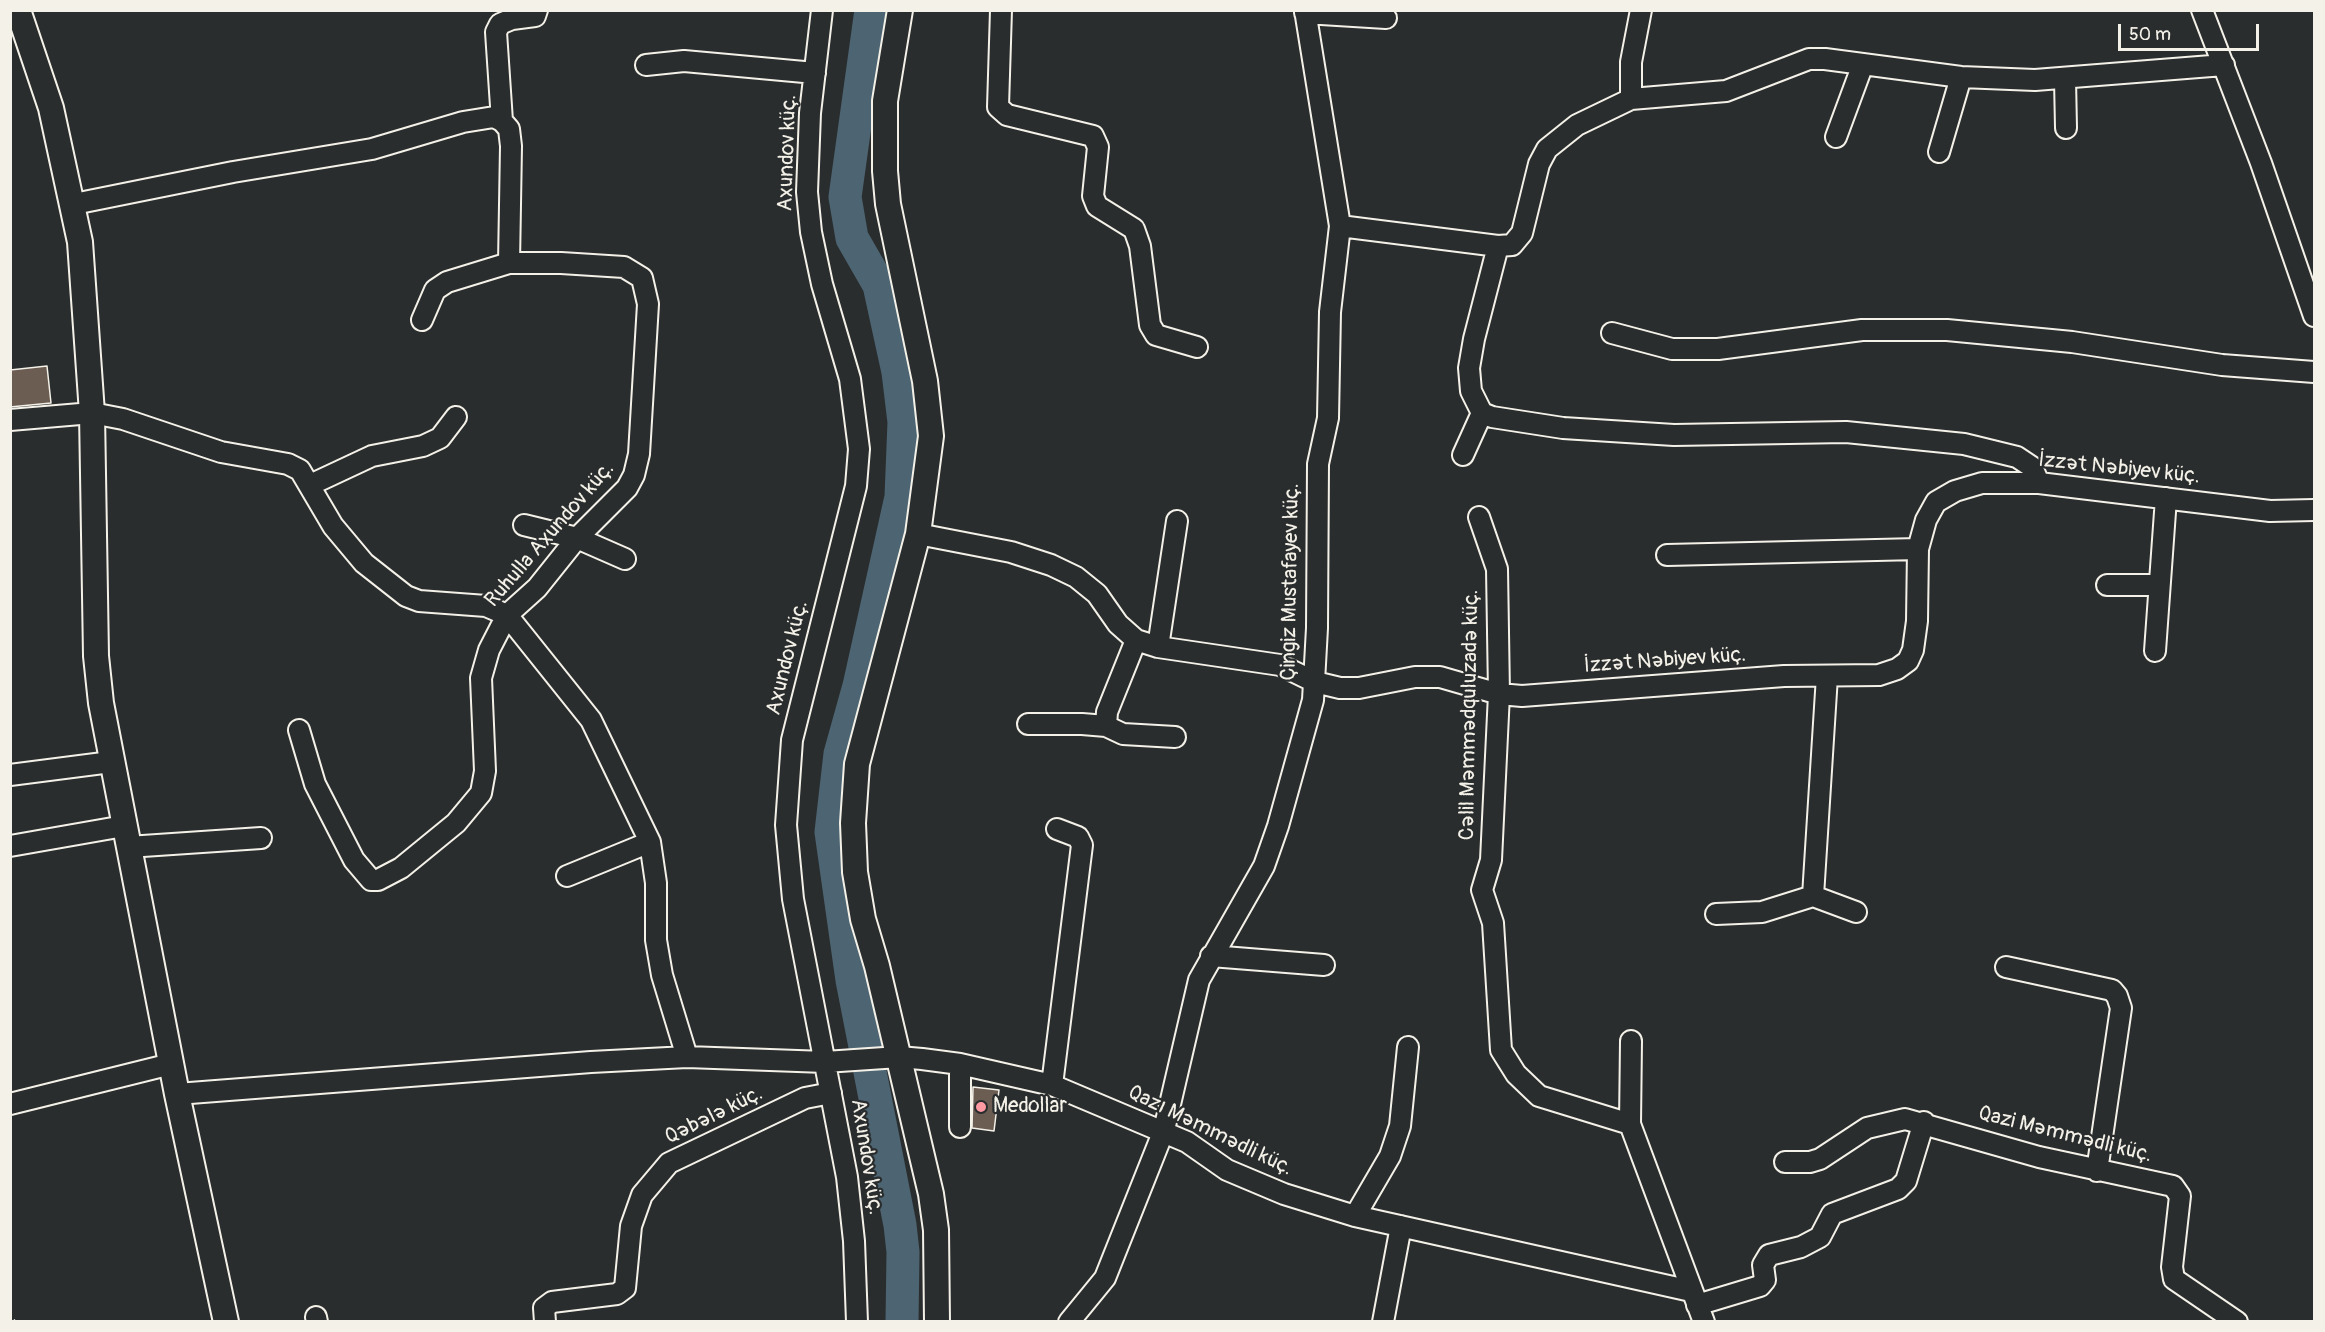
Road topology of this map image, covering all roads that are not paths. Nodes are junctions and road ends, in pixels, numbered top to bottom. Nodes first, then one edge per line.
1 (18, 10) edge
2 (537, 10) edge
3 (822, 10) edge
4 (900, 10) edge
5 (1001, 10) edge
6 (1641, 10) edge
7 (2202, 10) edge
8 (1305, 12) edge
9 (1386, 18) dead end
10 (1863, 64) junction
11 (646, 65) dead end
12 (2224, 65) junction
13 (815, 73) junction
14 (1961, 77) junction
15 (2065, 79) junction
16 (1631, 99) junction
17 (502, 121) junction
18 (2066, 128) dead end
19 (1836, 137) dead end
20 (1939, 152) dead end
21 (74, 204) junction
22 (1340, 226) junction
23 (1498, 246) junction
24 (509, 263) junction
25 (2314, 316) edge
26 (422, 320) dead end
27 (1612, 333) dead end
28 (1197, 347) dead end
29 (2314, 372) edge
30 (92, 413) junction
31 (1482, 413) junction
32 (456, 417) dead end
33 (10, 420) edge
34 (1463, 455) dead end
35 (2039, 483) junction
36 (310, 485) junction
37 (2166, 498) junction
38 (2314, 510) edge
39 (1479, 518) dead end
40 (1177, 521) dead end
41 (524, 525) dead end
42 (918, 534) junction
43 (577, 538) junction
44 (1918, 549) junction
45 (1667, 555) dead end
46 (625, 559) dead end
47 (2107, 585) dead end
48 (2158, 585) junction
49 (507, 615) junction
50 (1136, 640) junction
51 (1158, 647) junction
52 (2155, 651) dead end
53 (1827, 676) junction
54 (1315, 682) junction
55 (1499, 694) junction
56 (1028, 724) dead end
57 (1106, 726) junction
58 (299, 730) dead end
59 (1175, 737) dead end
60 (111, 762) junction
61 (10, 775) edge
62 (1056, 829) dead end
63 (126, 837) junction
64 (261, 838) dead end
65 (650, 843) junction
66 (10, 846) edge
67 (567, 876) dead end
68 (1813, 896) junction
69 (1856, 912) dead end
70 (1716, 914) dead end
71 (1210, 956) junction
72 (1324, 965) dead end
73 (2006, 967) dead end
74 (1631, 1041) dead end
75 (1408, 1047) dead end
76 (687, 1057) junction
77 (892, 1058) junction
78 (833, 1062) junction
79 (960, 1064) junction
80 (171, 1065) junction
81 (1052, 1085) junction
82 (831, 1093) junction
83 (177, 1094) junction
84 (10, 1104) edge
85 (1924, 1122) junction
86 (1630, 1124) junction
87 (960, 1127) dead end
88 (1164, 1130) junction
89 (1785, 1162) dead end
90 (2097, 1171) junction
91 (1355, 1216) junction
92 (1401, 1226) junction
93 (1697, 1306) edge
94 (226, 1322) edge
95 (545, 1322) edge
96 (857, 1322) edge
97 (937, 1322) edge
98 (1069, 1322) edge
99 (1383, 1322) edge
100 (2237, 1322) edge

1 - 21 street
2 - 17 street
3 - 13 street, Axundov küç.
4 - 42 street
5 - 28 street
6 - 16 street
7 - 12 street
8 - 9 street
8 - 22 street, Çingiz Mustafayev küç.
10 - 14 street
10 - 16 street
10 - 19 street
11 - 13 street
12 - 15 street
12 - 25 street
13 - 78 street, Axundov küç.
14 - 15 street
14 - 20 street
15 - 18 street
16 - 23 street
17 - 21 street
17 - 24 street
21 - 30 street
22 - 23 street
22 - 54 street, Çingiz Mustafayev küç.
23 - 31 street
24 - 26 street, Ruhulla Axundov küç.
24 - 43 street, Ruhulla Axundov küç.
27 - 29 street
30 - 33 street
30 - 36 street
30 - 60 street
31 - 34 street
31 - 35 street
32 - 36 street
35 - 37 street, İzzət Nəbiyev küç.
35 - 44 street, İzzət Nəbiyev küç.
36 - 49 street
37 - 38 street, İzzət Nəbiyev küç.
37 - 48 street
39 - 55 street, Cəlil Məmmədquluzadə küç.
40 - 51 street
41 - 43 street
42 - 50 street, İzzət Nəbiyev küç.
42 - 77 street
43 - 46 street
43 - 49 street, Ruhulla Axundov küç.
44 - 45 street
44 - 53 street, İzzət Nəbiyev küç.
47 - 48 street
48 - 52 street
49 - 58 street, Ruhulla Axundov küç.
49 - 65 street
50 - 51 street, İzzət Nəbiyev küç.
50 - 57 street
51 - 54 street, İzzət Nəbiyev küç.
53 - 55 street, İzzət Nəbiyev küç.
53 - 68 street
54 - 55 street, İzzət Nəbiyev küç.
54 - 71 street, Çingiz Mustafayev küç.
55 - 86 street, Cəlil Məmmədquluzadə küç.
56 - 57 street
57 - 59 street
60 - 61 street
60 - 63 street
62 - 81 street
63 - 64 street
63 - 66 street
63 - 80 street
65 - 67 street
65 - 76 street
68 - 69 street
68 - 70 street
71 - 72 street
71 - 88 street, Çingiz Mustafayev küç.
73 - 90 street
74 - 86 street
75 - 91 street
76 - 78 street, Qazı Məmmədli küç.
76 - 83 street, Qazı Məmmədli küç.
77 - 78 street, Qazı Məmmədli küç.
77 - 79 street, Qazı Məmmədli küç.
77 - 97 street
78 - 82 street, Axundov küç.
79 - 81 street, Qazı Məmmədli küç.
79 - 87 street
80 - 83 street
80 - 84 street
81 - 88 street, Qazı Məmmədli küç.
82 - 95 street, Qəbələ küç.
82 - 96 street, Axundov küç.
83 - 94 street
85 - 89 street, Qazi Məmmədli küç.
85 - 90 street, Qazi Məmmədli küç.
85 - 93 street
86 - 93 street
88 - 91 street, Qazı Məmmədli küç.
88 - 98 street, Çingiz Mustafayev küç.
90 - 100 street, Qazi Məmmədli küç.
91 - 92 street, Qazı Məmmədli küç.
92 - 93 street, Qazı Məmmədli küç.
92 - 99 street

